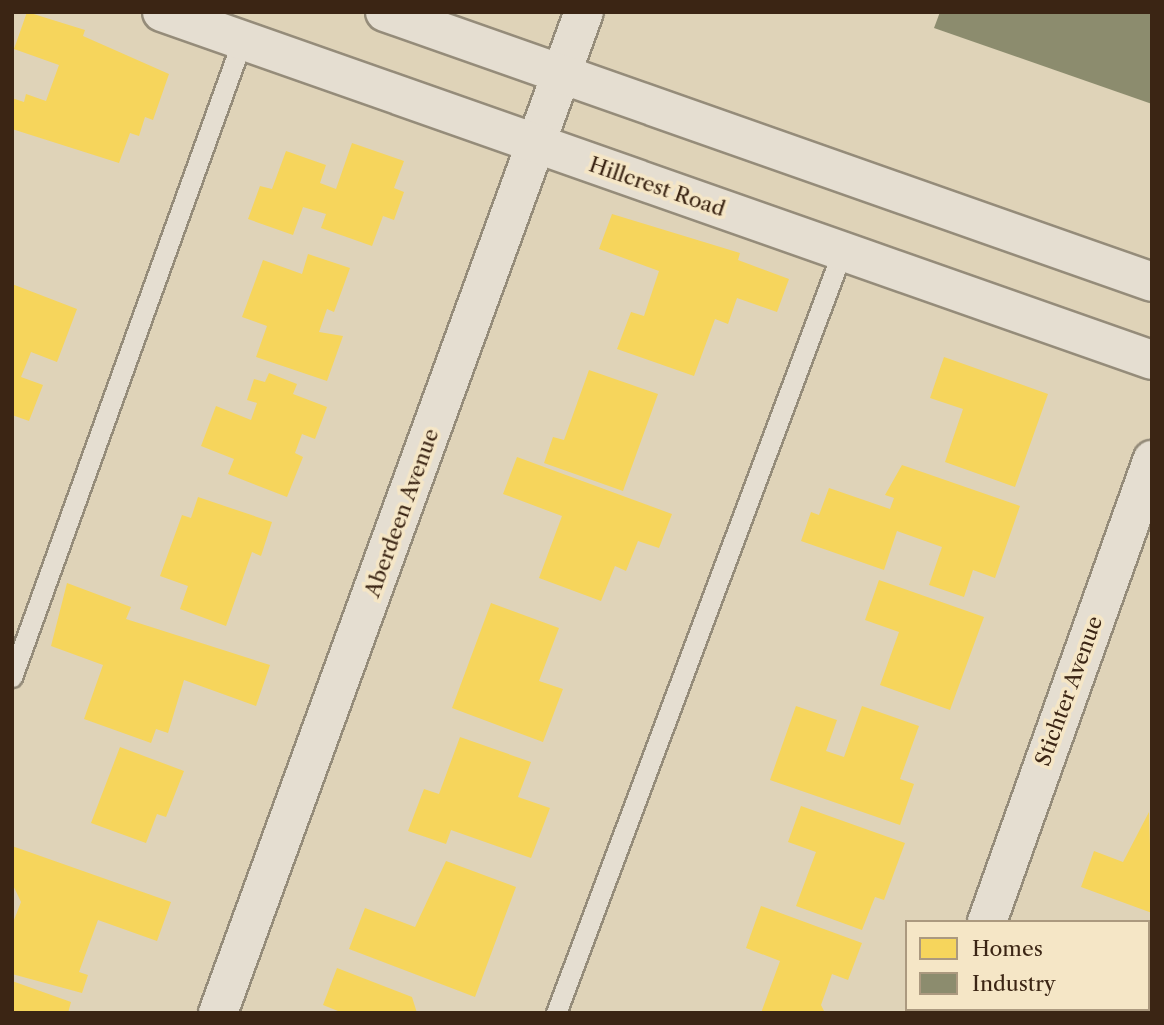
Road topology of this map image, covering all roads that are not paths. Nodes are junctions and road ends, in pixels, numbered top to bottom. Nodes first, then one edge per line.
1 (162, 12) edge
2 (385, 12) edge
3 (584, 12) edge
4 (242, 41) junction
5 (562, 77) junction
6 (536, 145) junction
7 (842, 252) junction
8 (1152, 282) edge
9 (1152, 360) edge
10 (1152, 460) edge
11 (12, 677) edge
12 (988, 920) edge
13 (218, 1013) edge
14 (556, 1013) edge

1 - 4 main road, Hillcrest Road
2 - 5 main road
3 - 5 main road, Aberdeen Avenue
4 - 6 main road, Hillcrest Road
4 - 11 lane
5 - 6 main road, Aberdeen Avenue
5 - 8 main road
6 - 7 main road, Hillcrest Road
6 - 13 main road, Aberdeen Avenue
7 - 9 main road, Hillcrest Road
7 - 14 lane
10 - 12 main road, Stichter Avenue

